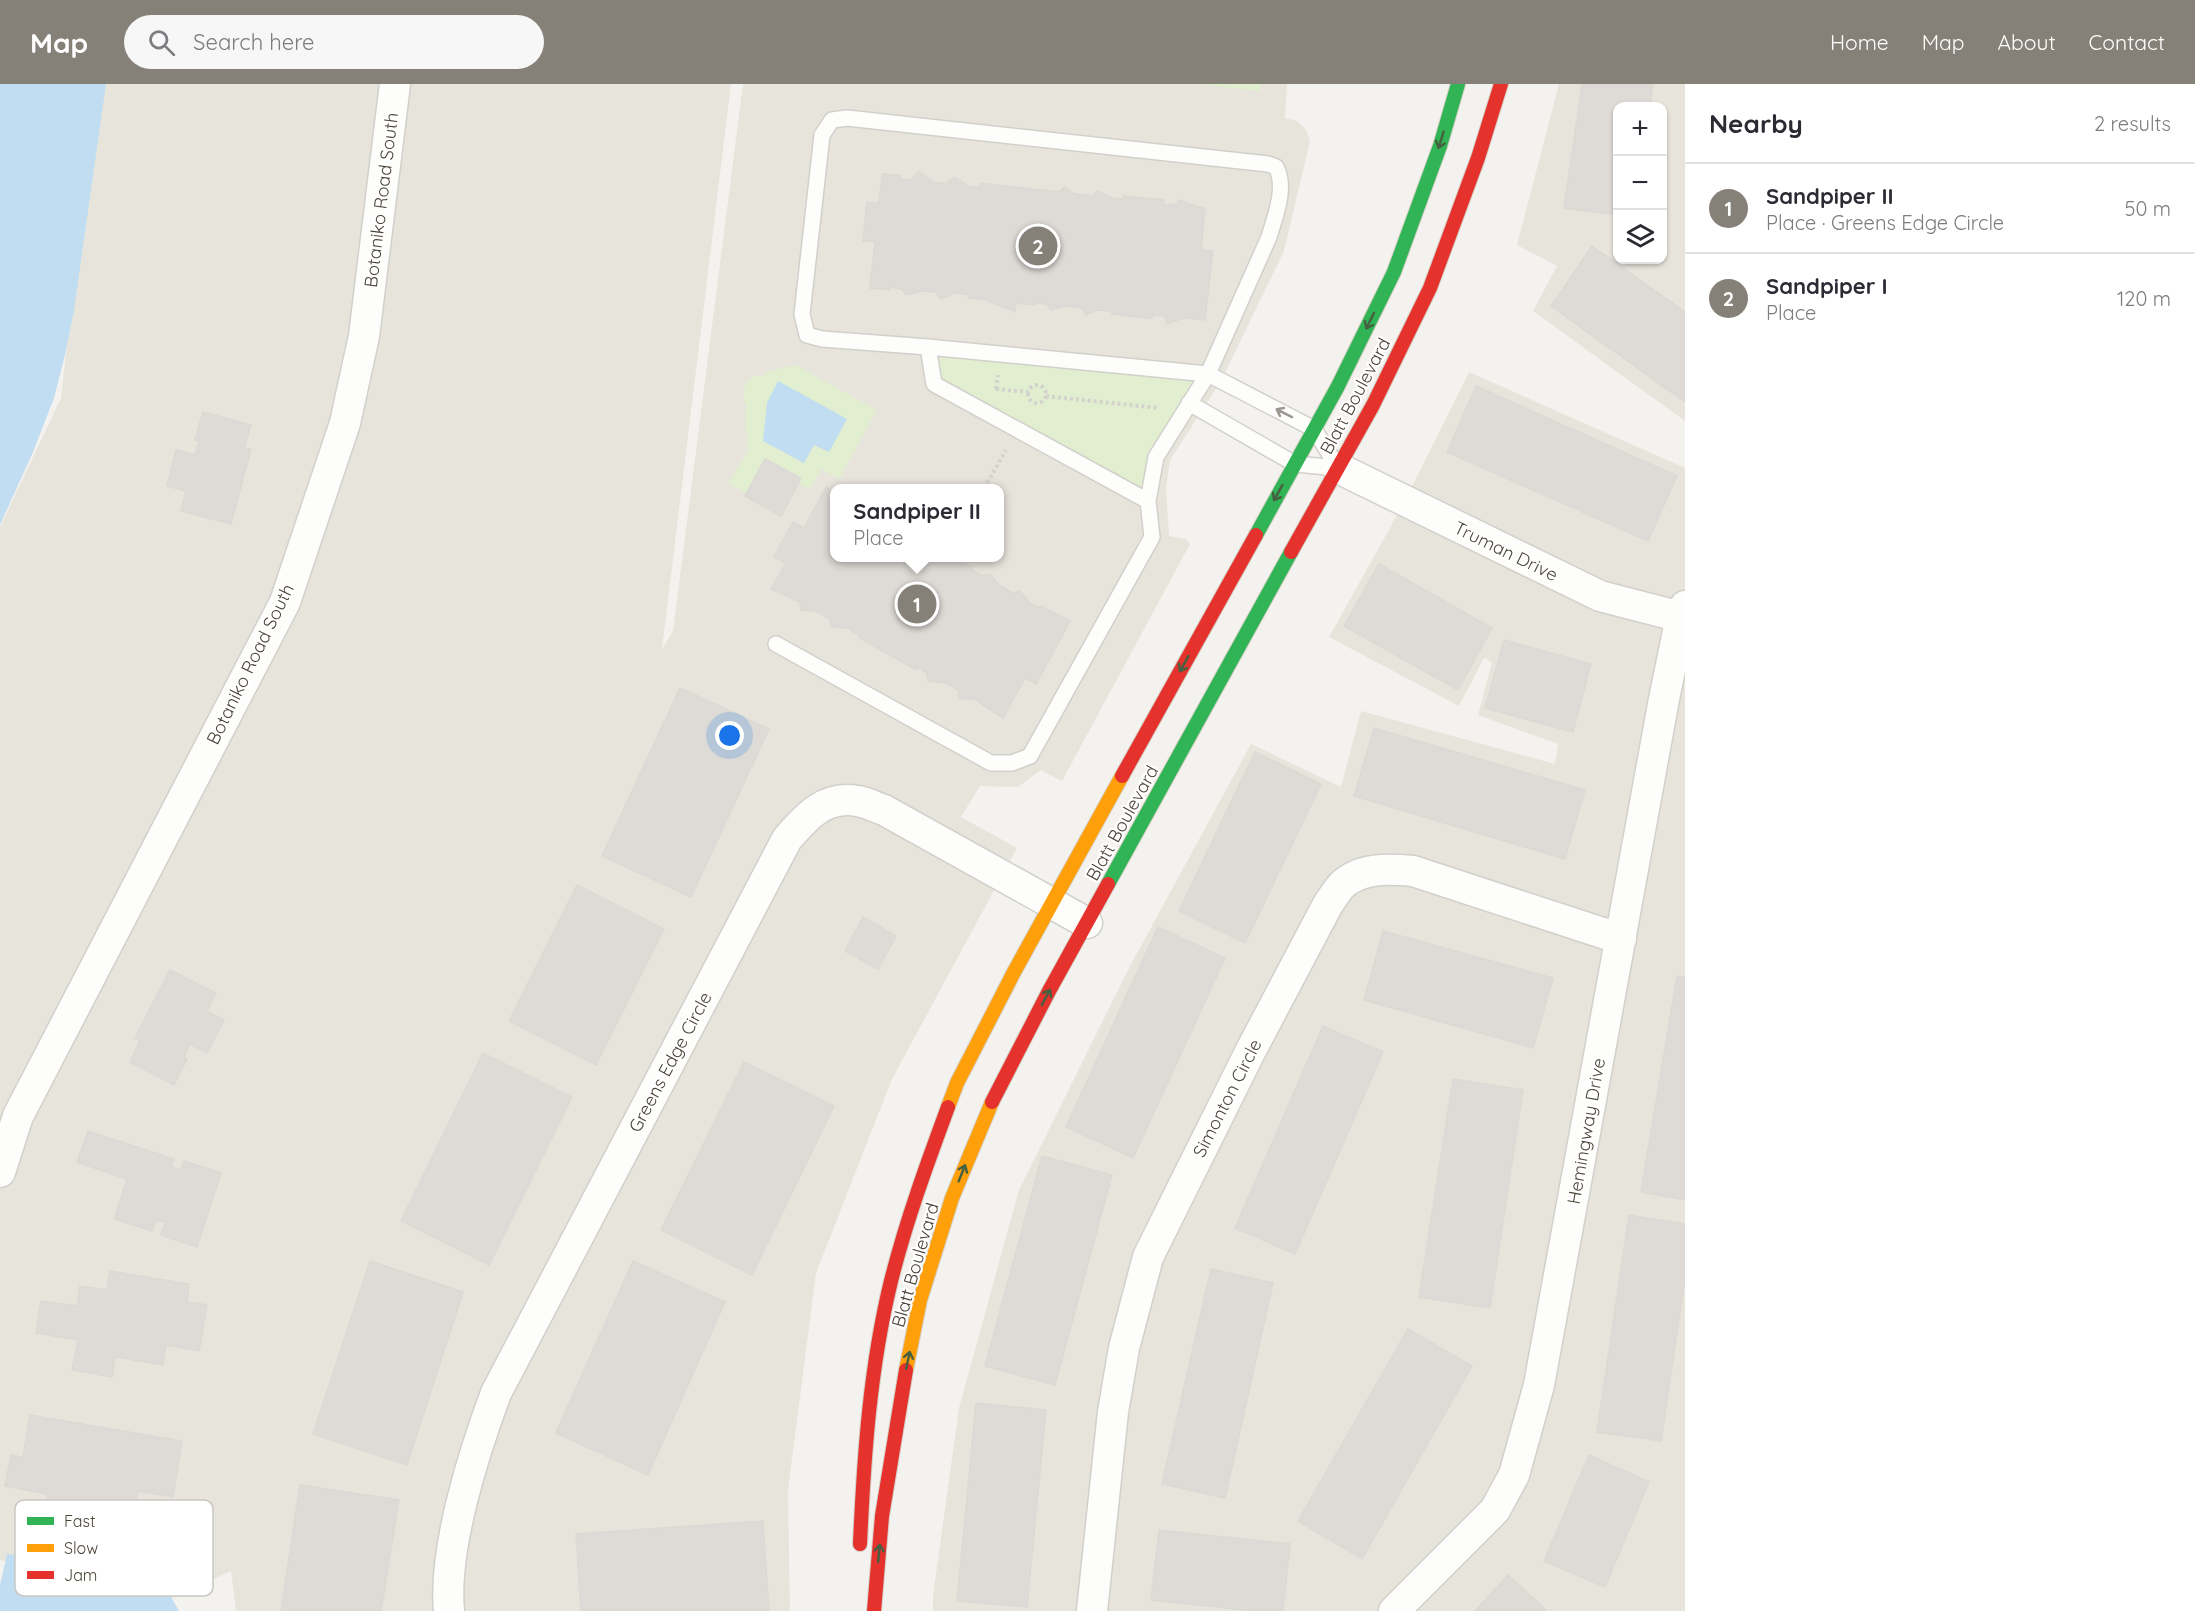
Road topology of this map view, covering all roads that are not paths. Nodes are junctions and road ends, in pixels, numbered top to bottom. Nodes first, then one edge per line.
1 (395, 84) edge
2 (1458, 84) edge
3 (1501, 84) edge
4 (928, 347) junction
5 (1208, 374) junction
6 (1186, 407) junction
7 (1314, 429) junction
8 (1295, 464) junction
9 (1338, 468) junction
10 (1148, 501) junction
11 (1683, 611) edge
12 (776, 644) dead end
13 (1052, 904) junction
14 (1087, 923) junction
15 (1621, 939) junction
16 (0, 1172) edge
17 (861, 1558) dead end
18 (862, 1579) dead end
19 (449, 1611) edge
20 (864, 1611) edge
21 (874, 1611) edge
22 (1092, 1611) edge
23 (1394, 1611) edge

1 - 16 street, Botaniko Road South
2 -> 7 street, Blatt Boulevard
3 - 9 street, Blatt Boulevard
4 - 5 lane
4 - 5 lane
4 - 10 lane
5 - 6 lane
7 -> 5 lane
6 - 8 lane
6 - 10 lane
7 - 8 street, Blatt Boulevard
7 - 9 lane
8 - 9 lane
8 -> 13 street, Blatt Boulevard
9 - 11 street, Truman Drive
9 - 14 street, Blatt Boulevard
10 - 12 lane
11 - 15 street, Hemingway Drive
13 - 14 street, Greens Edge Circle
13 - 17 street, Blatt Boulevard
13 - 19 street, Greens Edge Circle
21 -> 14 street, Blatt Boulevard
15 - 22 street, Simonton Circle
15 - 23 street, Hemingway Drive
18 - 20 street

